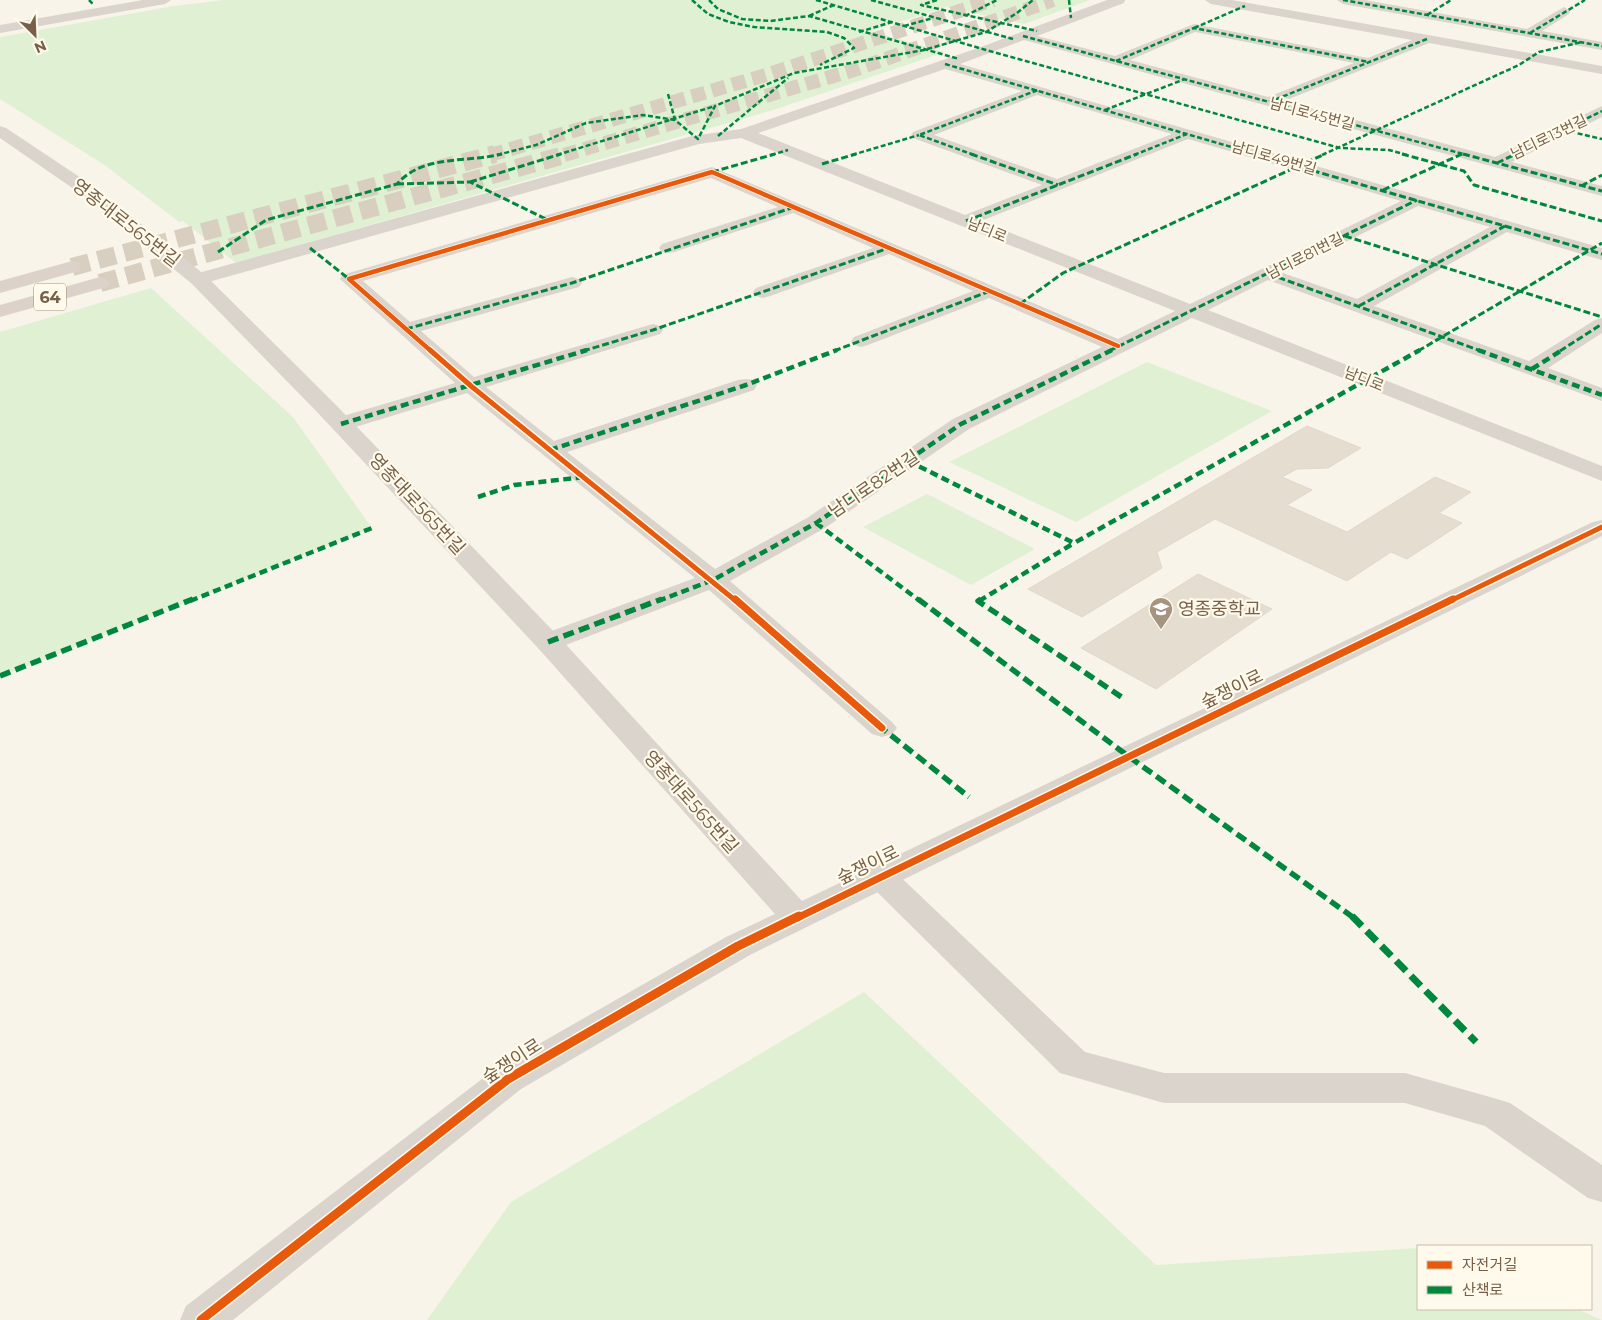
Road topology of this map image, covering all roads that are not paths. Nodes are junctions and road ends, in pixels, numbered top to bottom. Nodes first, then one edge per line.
1 (165, 0) edge
2 (1119, 0) edge
3 (1212, 0) edge
4 (1343, 0) edge
5 (1451, 0) edge
6 (1564, 10) dead end
7 (1427, 15) junction
8 (0, 29) edge
9 (1530, 33) junction
10 (1023, 36) junction
11 (1427, 39) junction
12 (1602, 46) edge
13 (1116, 61) junction
14 (1369, 62) junction
15 (945, 64) junction
16 (1602, 70) edge
17 (1038, 90) junction
18 (1268, 102) junction
19 (1602, 111) edge
20 (0, 131) edge
21 (743, 133) junction
22 (1187, 134) junction
23 (1496, 163) junction
24 (1602, 174) edge
25 (1058, 185) junction
26 (1581, 186) junction
27 (1602, 191) edge
28 (1417, 200) junction
29 (794, 207) junction
30 (966, 221) junction
31 (1505, 226) junction
32 (668, 248) dead end
33 (889, 248) junction
34 (1602, 254) edge
35 (72, 267) tunnel mouth
36 (1269, 274) junction
37 (198, 279) junction
38 (100, 283) tunnel mouth
39 (572, 283) dead end
40 (0, 287) edge
41 (990, 291) junction
42 (763, 292) dead end
43 (1359, 306) junction
44 (0, 311) edge
45 (1193, 312) junction
46 (1602, 324) edge
47 (406, 329) junction
48 (653, 330) dead end
49 (862, 341) dead end
50 (1118, 346) junction
51 (1532, 369) junction
52 (746, 385) dead end
53 (471, 386) junction
54 (1602, 395) edge
55 (341, 424) junction
56 (550, 450) junction
57 (1602, 474) edge
58 (1602, 527) edge
59 (713, 580) junction
60 (548, 642) junction
61 (882, 728) dead end
62 (880, 876) junction
63 (797, 916) junction
64 (1602, 1186) edge
65 (201, 1320) edge

1 - 8 street
2 - 10 street
3 - 11 street
4 - 7 street
5 - 7 street
6 - 9 street
7 - 9 street
9 - 12 street
10 - 13 street, 남디로45번길
10 - 15 street
11 - 14 street
11 - 16 street
13 - 14 street
13 - 18 street, 남디로45번길
14 - 18 street
15 - 17 street, 남디로49번길
15 - 21 street
17 - 22 street, 남디로49번길
17 - 25 street
18 - 23 street, 남디로45번길
19 - 23 street, 남디로13번길
20 - 37 street, 영종대로565번길
21 - 30 street, 남디로
21 - 37 street
22 - 25 street
22 - 28 street, 남디로49번길
23 - 26 street, 남디로45번길
24 - 26 street
25 - 30 street
26 - 27 street, 남디로45번길
28 - 31 street, 남디로49번길
28 - 36 street, 남디로81번길
29 - 32 street
29 - 33 street
29 - 47 street
30 - 45 street, 남디로
31 - 34 street, 남디로49번길
31 - 43 street
33 - 41 street
33 - 42 street
35 - 40 highway, 64
36 - 43 street
36 - 45 street, 남디로81번길
37 - 55 street, 영종대로565번길
38 - 44 highway, 64
39 - 47 street
41 - 49 street
41 - 50 street
43 - 51 street
45 - 50 street, 남디로82번길
45 - 57 street, 남디로
46 - 51 street
47 - 53 street
48 - 53 street
50 - 59 street, 남디로82번길
51 - 54 street
52 - 56 street
53 - 55 street
53 - 56 street
55 - 60 street, 영종대로565번길
56 - 59 street
58 - 62 street, 숲쟁이로
59 - 60 street, 남디로82번길
59 - 61 street
60 - 63 street, 영종대로565번길
62 - 63 street, 숲쟁이로
62 - 64 street
63 - 65 street, 숲쟁이로

